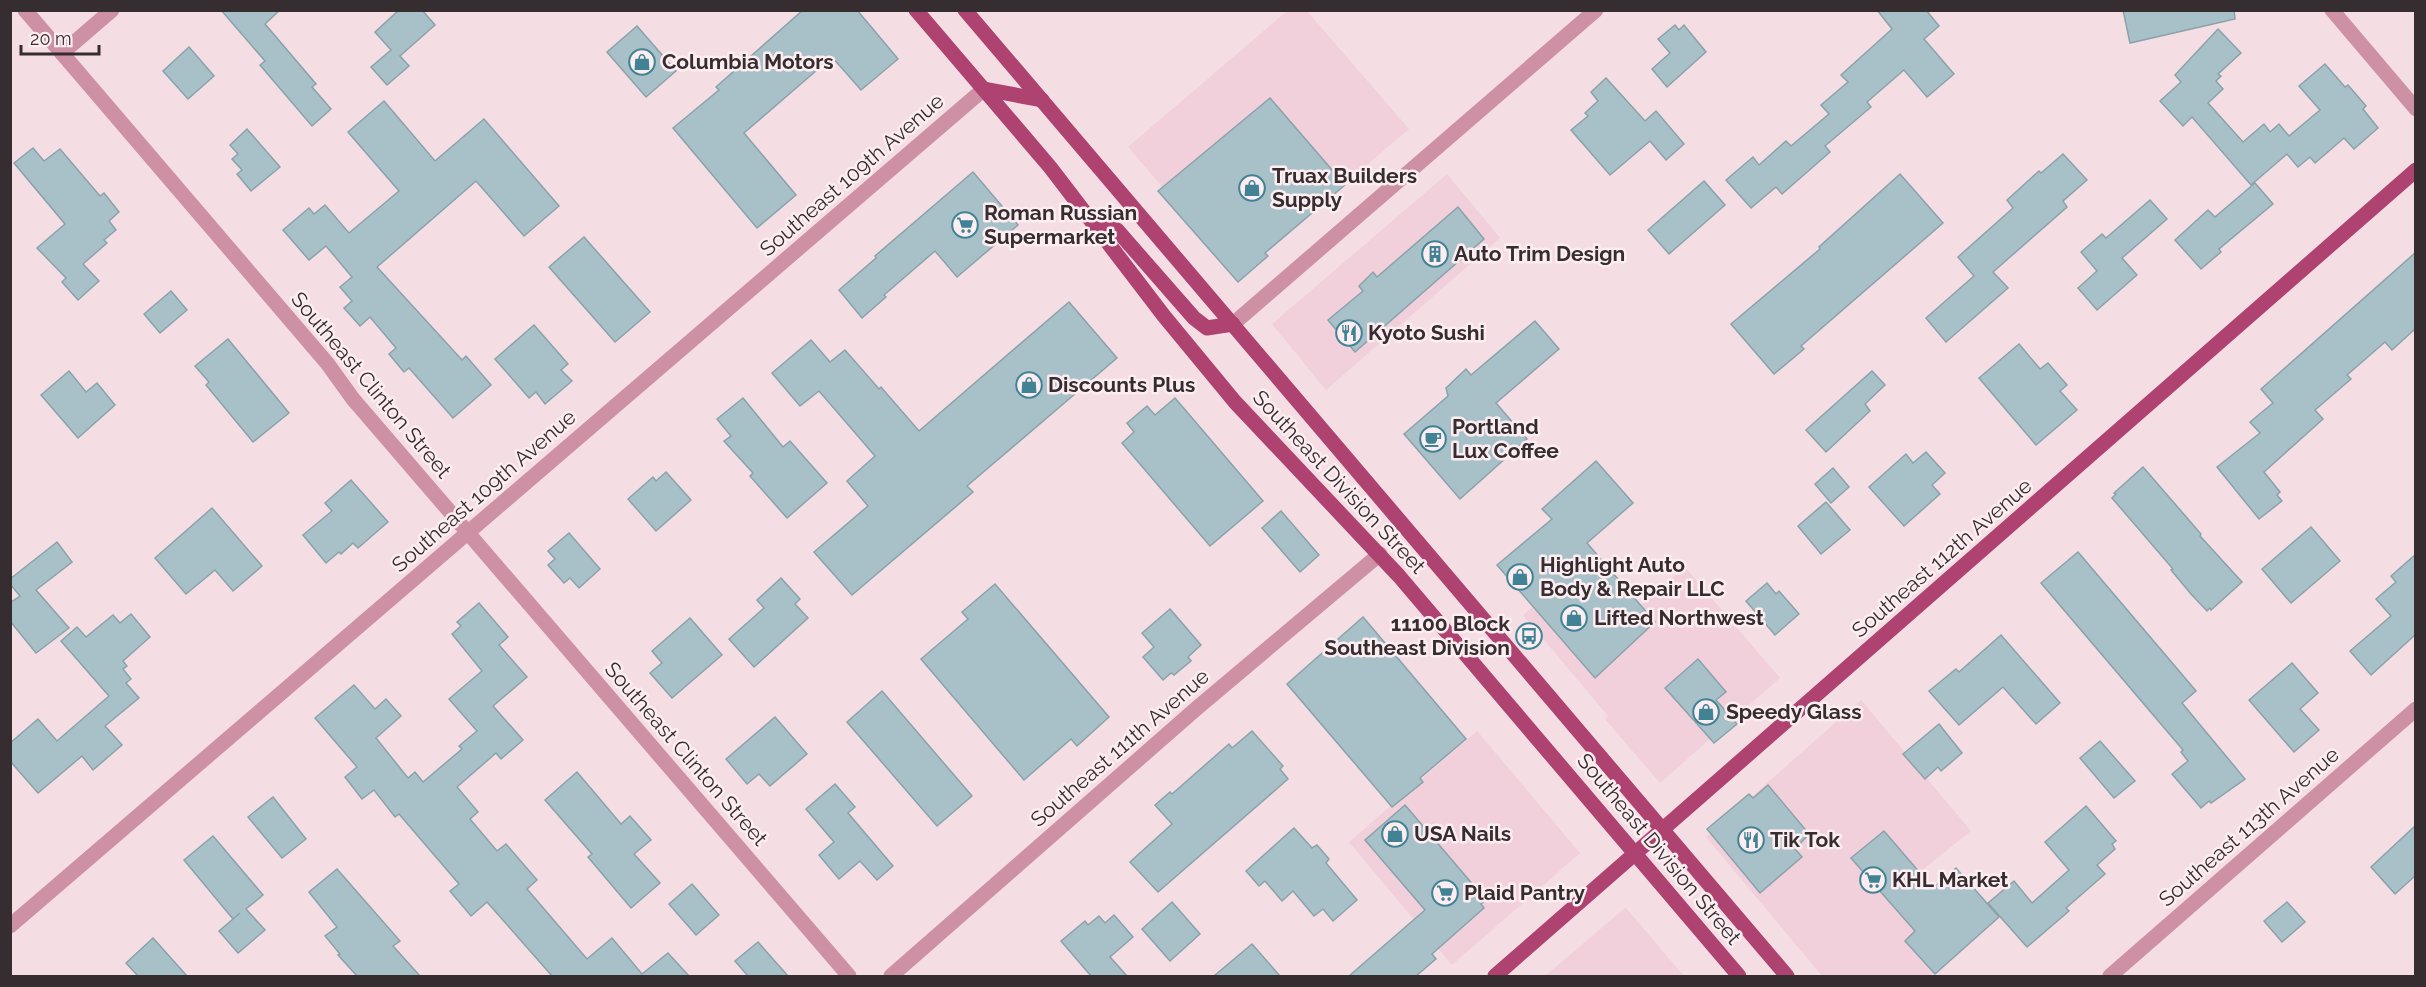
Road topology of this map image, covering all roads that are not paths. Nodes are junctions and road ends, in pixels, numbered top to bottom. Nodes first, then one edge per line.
1 (26, 10) edge
2 (112, 10) edge
3 (916, 10) edge
4 (965, 10) edge
5 (1596, 10) edge
6 (2332, 10) edge
7 (63, 53) junction
8 (984, 89) junction
9 (1042, 100) junction
10 (2415, 109) edge
11 (2415, 171) edge
12 (1093, 224) junction
13 (1233, 324) junction
14 (468, 532) junction
15 (1380, 554) junction
16 (2415, 709) edge
17 (1663, 830) junction
18 (1636, 855) junction
19 (10, 926) edge
20 (849, 976) edge
21 (891, 976) edge
22 (1495, 976) edge
23 (1738, 976) edge
24 (1787, 976) edge
25 (2110, 976) edge

1 - 7 street, Southeast Clinton Street
2 - 7 street
3 - 8 main road, Southeast Division Street
4 - 9 main road, Southeast Division Street
5 - 13 street
6 - 10 street
7 - 14 street, Southeast Clinton Street
8 - 9 main road
8 - 12 main road, Southeast Division Street
8 - 14 street, Southeast 109th Avenue
9 - 13 main road, Southeast Division Street
11 - 17 main road, Southeast 112th Avenue
12 - 13 main road
12 - 15 main road, Southeast Division Street
13 - 17 main road, Southeast Division Street
14 - 19 street, Southeast 109th Avenue
14 - 20 street, Southeast Clinton Street
15 - 18 main road, Southeast Division Street
15 - 21 street, Southeast 111th Avenue
16 - 25 street, Southeast 113th Avenue
17 - 18 main road, Southeast 112th Avenue
17 - 24 main road, Southeast Division Street
18 - 22 main road, Southeast 112th Avenue
18 - 23 main road, Southeast Division Street

